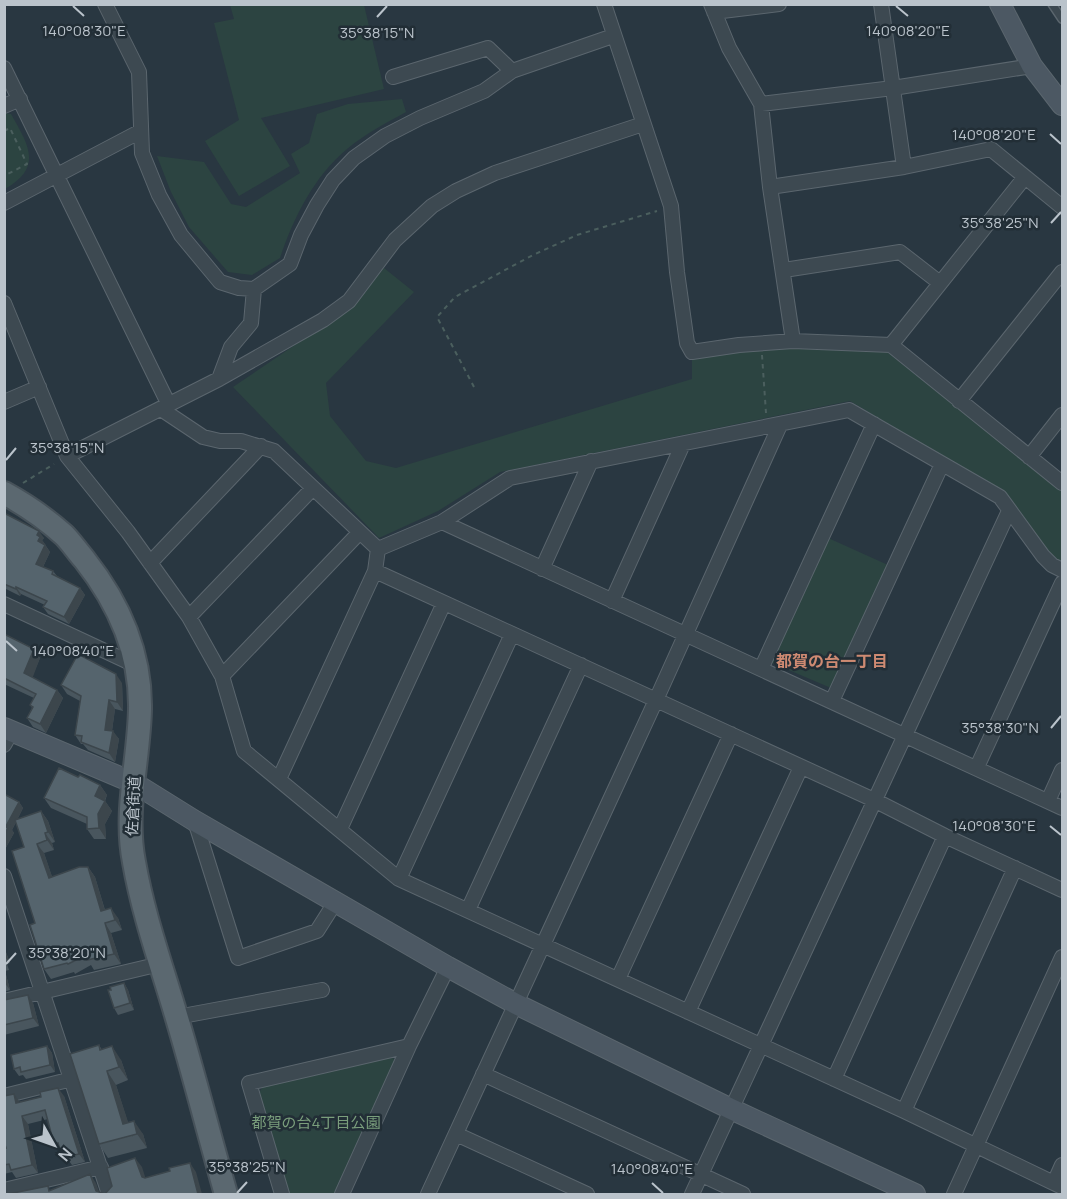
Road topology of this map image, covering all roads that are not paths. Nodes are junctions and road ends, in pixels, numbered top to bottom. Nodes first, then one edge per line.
1 (105, 4) edge
2 (604, 4) edge
3 (778, 4) edge
4 (881, 4) edge
5 (1000, 4) edge
6 (1053, 5) edge
7 (712, 8) edge
8 (1062, 19) edge
9 (613, 36) junction
10 (1032, 66) junction
11 (4, 68) edge
12 (512, 71) junction
13 (393, 77) dead end
14 (893, 88) junction
15 (20, 99) junction
16 (761, 104) junction
17 (1062, 105) edge
18 (4, 106) edge
19 (643, 124) junction
20 (141, 131) junction
21 (904, 167) junction
22 (56, 174) junction
23 (1025, 177) junction
24 (770, 187) junction
25 (4, 203) edge
26 (1062, 207) edge
27 (784, 270) junction
28 (1062, 272) edge
29 (940, 283) junction
30 (254, 289) junction
31 (4, 303) edge
32 (793, 341) junction
33 (891, 345) junction
34 (219, 379) junction
35 (39, 387) junction
36 (4, 402) edge
37 (959, 402) junction
38 (165, 407) junction
39 (1062, 415) edge
40 (874, 424) junction
41 (773, 426) junction
42 (683, 444) junction
43 (261, 446) junction
44 (67, 456) junction
45 (1029, 457) junction
46 (591, 461) junction
47 (942, 464) junction
48 (1062, 483) edge
49 (313, 488) junction
50 (5, 493) edge
51 (1009, 511) junction
52 (442, 522) junction
53 (359, 533) junction
54 (378, 549) junction
55 (150, 563) junction
56 (542, 569) junction
57 (1062, 570) edge
58 (375, 571) junction
59 (1062, 583) edge
60 (612, 601) junction
61 (444, 603) junction
62 (4, 604) edge
63 (189, 617) junction
64 (512, 634) junction
65 (685, 635) junction
66 (581, 665) junction
67 (137, 666) junction
68 (761, 669) junction
69 (222, 676) junction
70 (656, 700) junction
71 (832, 701) junction
72 (731, 734) junction
73 (7, 735) edge
74 (904, 735) junction
75 (801, 767) junction
76 (977, 767) junction
77 (1062, 770) edge
78 (279, 779) junction
79 (134, 783) junction
80 (874, 800) junction
81 (1048, 801) junction
82 (1062, 808) edge
83 (195, 821) junction
84 (340, 829) junction
85 (945, 836) junction
86 (1015, 868) junction
87 (4, 876) edge
88 (399, 879) junction
89 (1062, 890) edge
90 (336, 901) junction
91 (468, 910) junction
92 (544, 945) junction
93 (1062, 957) edge
94 (160, 964) junction
95 (448, 967) junction
96 (618, 979) junction
97 (322, 990) dead end
98 (42, 992) junction
99 (4, 1001) edge
100 (516, 1004) junction
101 (688, 1012) junction
102 (177, 1017) junction
103 (409, 1046) junction
104 (761, 1046) junction
105 (483, 1074) junction
106 (72, 1079) junction
107 (834, 1079) junction
108 (4, 1096) edge
109 (731, 1109) junction
110 (904, 1111) junction
111 (456, 1134) junction
112 (976, 1145) junction
113 (1062, 1165) edge
114 (100, 1167) junction
115 (701, 1175) junction
116 (1058, 1185) edge
117 (4, 1190) edge
118 (110, 1194) edge
119 (226, 1194) edge
120 (282, 1194) edge
121 (342, 1194) edge
122 (428, 1194) edge
123 (587, 1194) edge
124 (692, 1194) edge
125 (743, 1194) edge
126 (915, 1194) edge
127 (954, 1194) edge

1 - 20 street
2 - 9 street
3 - 7 street
4 - 14 street
5 - 10 street
6 - 8 lane
7 - 16 street
9 - 12 street
9 - 19 street
10 - 14 street
10 - 17 street
11 - 15 street
12 - 13 street
12 - 30 street
14 - 16 street
14 - 21 street
15 - 18 street
15 - 22 street
16 - 24 street
19 - 32 street
19 - 34 street
20 - 22 street
20 - 30 street
21 - 23 street
21 - 24 street
22 - 25 street
22 - 38 street
23 - 26 street
23 - 29 street
24 - 27 street
27 - 29 street
27 - 32 street
28 - 37 street
29 - 33 street
30 - 34 street
31 - 35 street
32 - 33 street
33 - 37 street
34 - 38 street
35 - 36 street
35 - 44 street
37 - 45 street
38 - 43 street
38 - 44 street
39 - 45 street
40 - 41 street
40 - 47 street
40 - 68 street
41 - 42 street
41 - 65 street
42 - 46 street
42 - 60 street
43 - 49 street
43 - 55 street
44 - 55 street
45 - 48 street
46 - 52 street
46 - 56 street
47 - 51 street
47 - 71 street
49 - 53 street
49 - 63 street
50 - 67 main road, 佐倉街道
51 - 57 street
51 - 74 street
52 - 54 street
52 - 56 street
53 - 54 street
53 - 69 street
54 - 58 street
55 - 63 street
56 - 60 street
58 - 61 street
58 - 78 street
59 - 76 street
60 - 65 street
61 - 64 street
61 - 84 street
62 - 67 street
63 - 69 street
64 - 66 street
64 - 88 street
65 - 68 street
65 - 70 street
66 - 70 street
66 - 91 street
67 - 79 main road, 佐倉街道
68 - 71 street
69 - 78 street
70 - 72 street
70 - 92 street
71 - 74 street
72 - 75 street
72 - 96 street
73 - 79 street
74 - 76 street
74 - 80 street
75 - 80 street
75 - 101 street
76 - 81 street
77 - 81 street
78 - 84 street
79 - 83 street
79 - 94 main road, 佐倉街道
80 - 85 street
80 - 104 street
81 - 82 street
83 - 90 street
83 - 90 street
84 - 88 street
85 - 86 street
85 - 107 street
86 - 89 street
86 - 110 street
87 - 98 street
88 - 91 street
90 - 95 street
91 - 92 street
92 - 96 street
92 - 100 street
93 - 112 street
94 - 98 street
94 - 102 main road, 佐倉街道
95 - 100 street
95 - 103 street
96 - 101 street
97 - 102 street
98 - 99 street
98 - 106 street
100 - 105 street
100 - 109 street
101 - 104 street
102 - 119 main road, 佐倉街道
103 - 120 street
103 - 121 street
104 - 107 street
104 - 109 street
105 - 111 street
105 - 115 street
106 - 108 street
106 - 114 street
107 - 110 street
109 - 115 street
109 - 126 street
110 - 112 street
111 - 122 street
111 - 123 street
112 - 116 street
112 - 127 street
113 - 116 street
114 - 117 street
114 - 118 street
115 - 124 street
115 - 125 street

